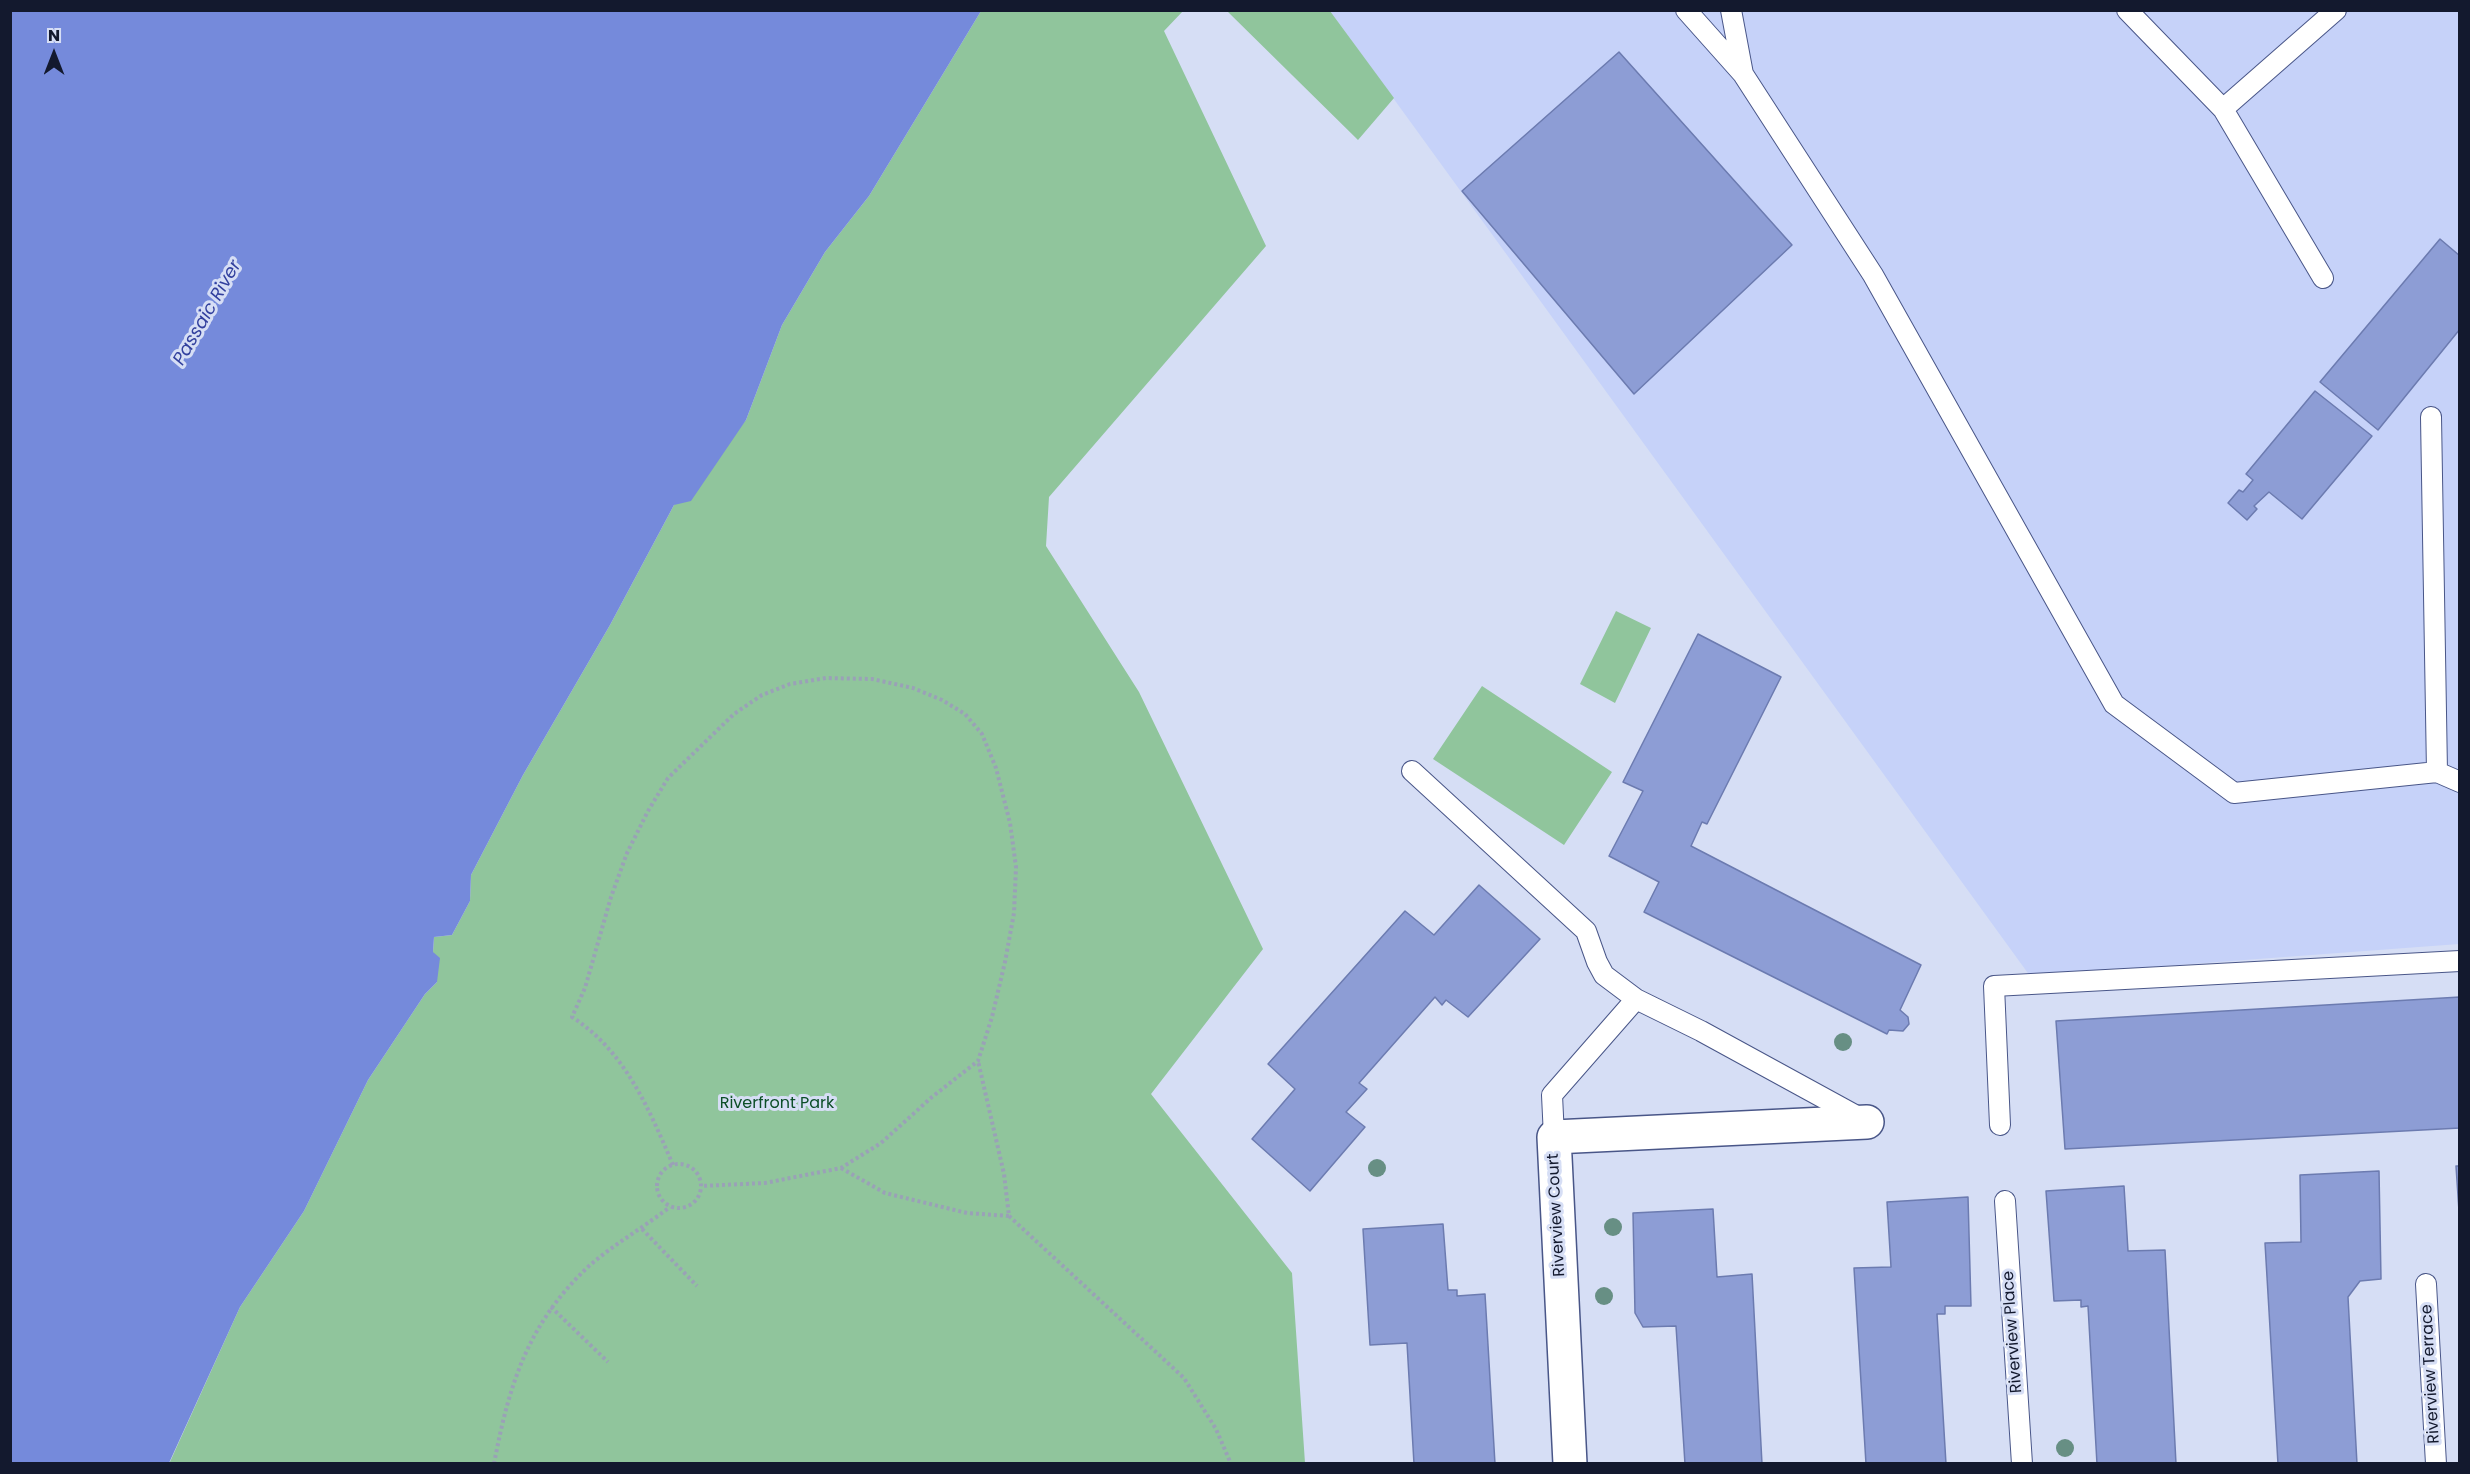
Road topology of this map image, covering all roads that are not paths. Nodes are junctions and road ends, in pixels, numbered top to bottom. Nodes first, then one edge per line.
1 (1686, 10) edge
2 (1731, 10) edge
3 (2127, 10) edge
4 (2336, 10) edge
5 (1743, 74) junction
6 (2223, 109) junction
7 (2323, 278) dead end
8 (2431, 417) dead end
9 (1412, 771) dead end
10 (2437, 772) junction
11 (2460, 782) edge
12 (2460, 961) edge
13 (1636, 999) junction
14 (1867, 1122) joint
15 (2000, 1125) dead end
16 (1554, 1137) junction
17 (2005, 1201) dead end
18 (2426, 1284) dead end
19 (1570, 1464) edge
20 (2022, 1464) edge
21 (2436, 1464) edge

1 - 5 lane
2 - 5 lane
3 - 6 lane
4 - 6 lane
5 - 10 lane
6 - 7 lane
8 - 10 lane
9 - 13 lane
10 - 11 lane
12 - 15 lane
13 - 14 lane
13 - 16 lane
14 - 16 street, Riverview Court
16 - 19 street, Riverview Court
17 - 20 lane, Riverview Place
18 - 21 lane, Riverview Terrace

